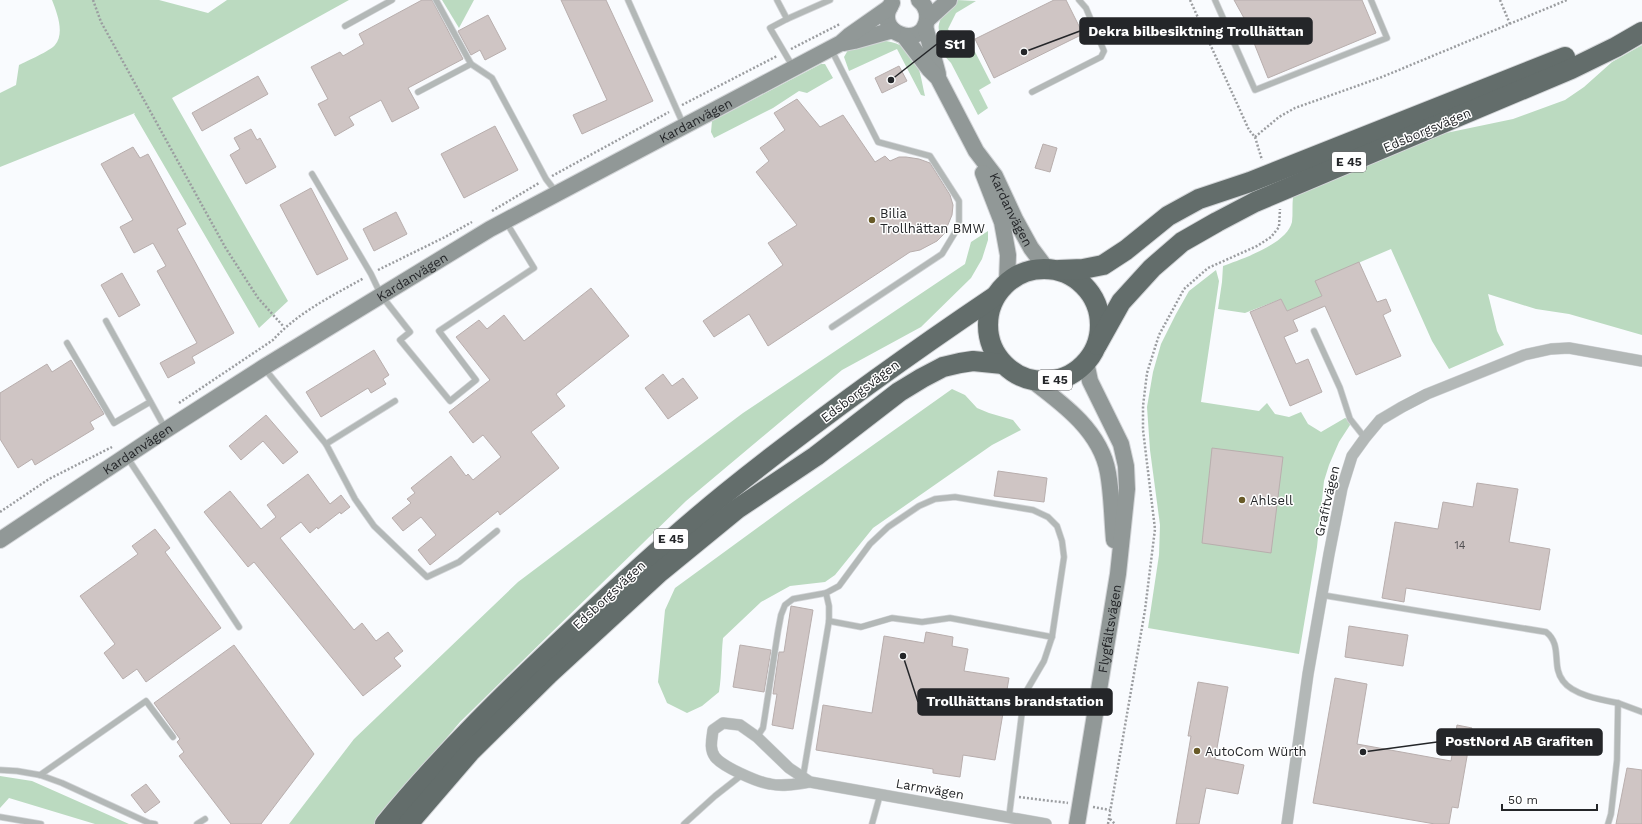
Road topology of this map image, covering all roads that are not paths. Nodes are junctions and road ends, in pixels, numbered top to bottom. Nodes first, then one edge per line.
1 (392, 0) edge
2 (436, 0) edge
3 (628, 0) edge
4 (778, 0) edge
5 (830, 0) edge
6 (919, 0) edge
7 (949, 0) edge
8 (1079, 0) edge
9 (1215, 0) edge
10 (1371, 0) edge
11 (893, 3) edge
12 (1642, 17) edge
13 (786, 19) junction
14 (926, 22) junction
15 (345, 26) dead end
16 (1642, 32) edge
17 (898, 33) junction
18 (836, 46) junction
19 (471, 64) junction
20 (794, 68) junction
21 (938, 78) junction
22 (418, 92) dead end
23 (1032, 92) dead end
24 (684, 126) junction
25 (976, 151) junction
26 (312, 174) dead end
27 (557, 193) junction
28 (505, 221) junction
29 (1053, 269) junction
30 (1000, 290) junction
31 (381, 295) junction
32 (106, 321) dead end
33 (832, 327) dead end
34 (1314, 331) dead end
35 (67, 343) dead end
36 (1097, 345) junction
37 (1642, 361) edge
38 (1086, 362) junction
39 (1003, 364) junction
40 (264, 367) junction
41 (1030, 379) junction
42 (395, 401) dead end
43 (150, 402) junction
44 (166, 430) junction
45 (1364, 438) junction
46 (326, 444) junction
47 (126, 456) junction
48 (497, 531) dead end
49 (0, 540) edge
50 (1118, 574) junction
51 (826, 593) junction
52 (1322, 595) junction
53 (829, 621) junction
54 (239, 627) dead end
55 (1052, 637) junction
56 (1618, 703) junction
57 (1642, 712) edge
58 (173, 737) dead end
59 (757, 737) junction
60 (0, 770) edge
61 (743, 774) junction
62 (40, 776) junction
63 (806, 780) junction
64 (880, 794) junction
65 (0, 817) edge
66 (1009, 817) junction
67 (205, 819) dead end
68 (41, 824) edge
69 (155, 824) edge
70 (197, 824) edge
71 (385, 824) edge
72 (408, 824) edge
73 (684, 824) edge
74 (872, 824) edge
75 (1046, 824) edge
76 (1077, 824) edge
77 (1287, 824) edge
78 (1608, 824) edge

1 - 15 lane
2 - 19 lane
3 - 24 lane
4 - 13 lane
5 - 13 lane
6 - 14 street, Kardanvägen
7 - 14 street
8 - 23 lane
9 - 10 lane
11 - 17 street
11 - 18 street, Kardanvägen
12 - 29 highway, Edsborgsvägen / E 45
13 - 20 lane
14 - 17 street
14 - 21 street, Kardanvägen
16 - 36 highway, Edsborgsvägen / E 45
17 - 18 street, Kardanvägen
17 - 21 street, Kardanvägen
18 - 20 street, Kardanvägen
18 - 33 lane
19 - 22 lane
19 - 27 lane
20 - 24 street, Kardanvägen
21 - 25 street, Kardanvägen
24 - 27 street, Kardanvägen
25 - 29 street, Kardanvägen
25 - 30 street, Kardanvägen
26 - 31 lane
27 - 28 street, Kardanvägen
28 - 31 street, Kardanvägen
28 - 31 lane
29 - 30 highway, E 45
29 - 36 highway, E 45
30 - 39 highway, E 45
30 - 71 highway, Edsborgsvägen / E 45
31 - 40 street, Kardanvägen
32 - 43 lane
34 - 45 lane
35 - 43 lane
36 - 38 highway, E 45
37 - 45 street, Grafitvägen
38 - 41 highway, E 45
38 - 50 street, Flygfältsvägen
39 - 41 highway, E 45
39 - 72 highway, Edsborgsvägen / E 45
40 - 44 street, Kardanvägen
40 - 46 lane
41 - 50 street, Flygfältsvägen
42 - 46 lane
43 - 44 lane
44 - 47 street, Kardanvägen
45 - 52 street, Grafitvägen
46 - 48 lane
47 - 49 street, Kardanvägen
47 - 54 lane
50 - 76 street, Flygfältsvägen
51 - 53 lane
51 - 55 lane
51 - 59 lane
52 - 56 lane
52 - 77 street, Grafitvägen
53 - 55 lane
53 - 63 lane
55 - 66 lane
56 - 57 lane
56 - 78 lane
58 - 62 lane
59 - 61 street, Larmvägen
59 - 63 street, Larmvägen
60 - 62 lane
61 - 63 street, Larmvägen
61 - 73 lane
62 - 69 lane
63 - 64 street, Larmvägen
64 - 66 street, Larmvägen
64 - 74 lane
65 - 68 lane
66 - 75 street, Larmvägen
67 - 70 lane

